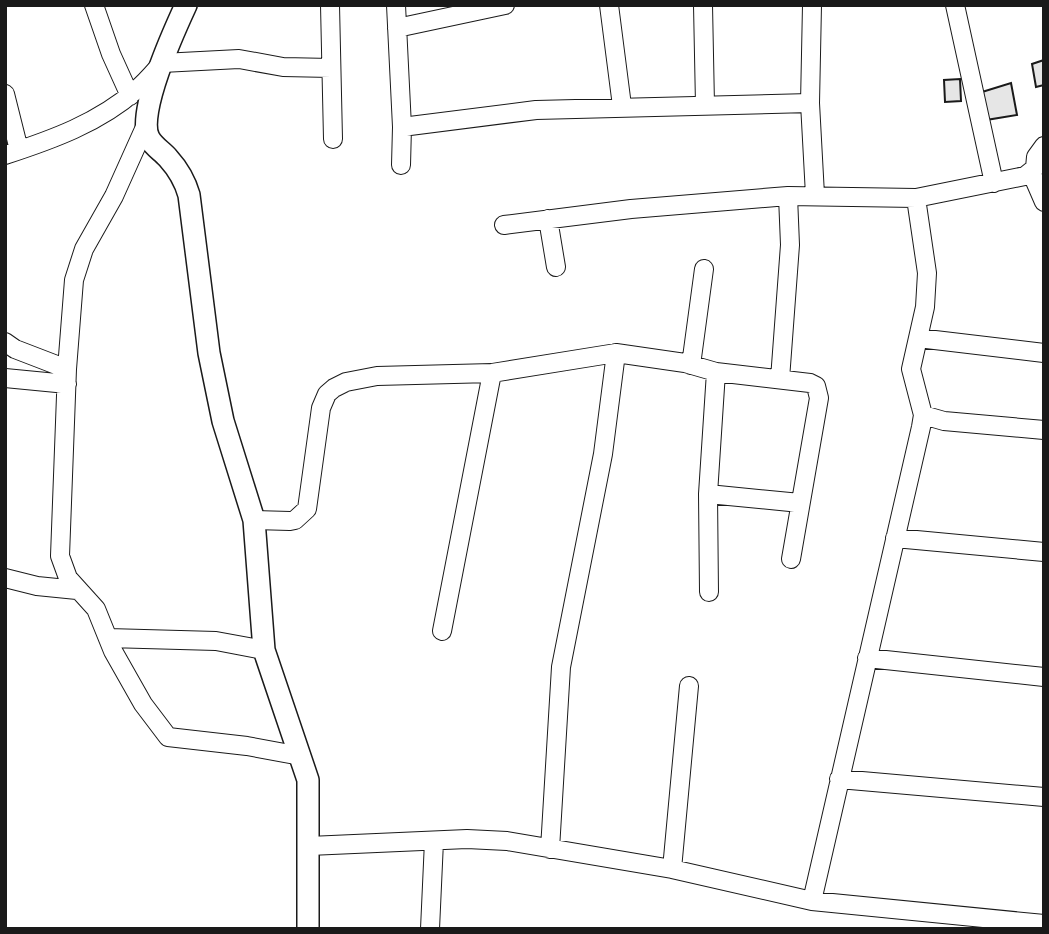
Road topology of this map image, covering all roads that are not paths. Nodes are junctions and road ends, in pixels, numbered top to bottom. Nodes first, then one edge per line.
1 (94, 5) edge
2 (186, 5) edge
3 (330, 5) edge
4 (396, 5) edge
5 (505, 5) edge
6 (609, 5) edge
7 (703, 5) edge
8 (812, 5) edge
9 (955, 5) edge
10 (397, 28) junction
11 (162, 63) junction
12 (331, 68) junction
13 (5, 94) edge
14 (130, 96) junction
15 (810, 103) junction
16 (705, 105) junction
17 (622, 106) junction
18 (145, 127) junction
19 (402, 127) junction
20 (333, 139) dead end
21 (1044, 146) edge
22 (12, 153) edge
23 (401, 165) dead end
24 (1031, 172) junction
25 (994, 183) junction
26 (815, 195) junction
27 (788, 196) junction
28 (916, 198) junction
29 (1044, 202) edge
30 (548, 219) junction
31 (504, 225) dead end
32 (556, 268) dead end
33 (704, 269) dead end
34 (918, 338) junction
35 (5, 342) edge
36 (616, 353) junction
37 (1044, 353) edge
38 (691, 365) junction
39 (716, 372) junction
40 (492, 373) junction
41 (67, 377) junction
42 (5, 378) edge
43 (780, 379) junction
44 (923, 415) junction
45 (1044, 430) edge
46 (708, 494) junction
47 (800, 503) junction
48 (254, 520) junction
49 (895, 538) junction
50 (1044, 552) edge
51 (791, 559) dead end
52 (5, 578) edge
53 (77, 590) junction
54 (709, 592) dead end
55 (442, 631) dead end
56 (108, 638) junction
57 (264, 650) junction
58 (867, 658) junction
59 (1044, 677) edge
60 (689, 686) dead end
61 (301, 756) junction
62 (839, 779) junction
63 (1044, 797) edge
64 (434, 841) junction
65 (309, 846) junction
66 (550, 849) junction
67 (672, 869) junction
68 (811, 901) junction
69 (1044, 924) edge
70 (308, 929) edge
71 (430, 929) edge

1 - 14 street
2 - 11 street
3 - 12 street
4 - 10 street
5 - 10 street
6 - 17 street
7 - 16 street
8 - 15 street
9 - 25 street
10 - 19 street
11 - 12 street
11 - 14 street
11 - 18 street
12 - 20 street
13 - 22 street
14 - 22 street
15 - 16 street
15 - 26 street
16 - 17 street
17 - 19 street
18 - 41 street
18 - 48 street
19 - 23 street
21 - 24 street
24 - 25 street
24 - 29 street
25 - 28 street
26 - 27 street
26 - 28 street
27 - 30 street
27 - 43 street
28 - 34 street
30 - 31 street
30 - 32 street
33 - 38 street
34 - 37 street
34 - 44 street
35 - 41 street
36 - 38 street
36 - 40 street
36 - 66 street
38 - 39 street
39 - 43 street
39 - 46 street
40 - 48 street
40 - 55 street
41 - 42 street
41 - 53 street
43 - 47 street
44 - 45 street
44 - 49 street
46 - 47 street
46 - 54 street
47 - 51 street
48 - 57 street
49 - 50 street
49 - 58 street
52 - 53 street
53 - 56 street
56 - 57 street
56 - 61 street
57 - 61 street
58 - 59 street
58 - 62 street
60 - 67 street
61 - 65 street
62 - 63 street
62 - 68 street
64 - 65 street
64 - 66 street
64 - 71 street
65 - 70 street
66 - 67 street
67 - 68 street
68 - 69 street

